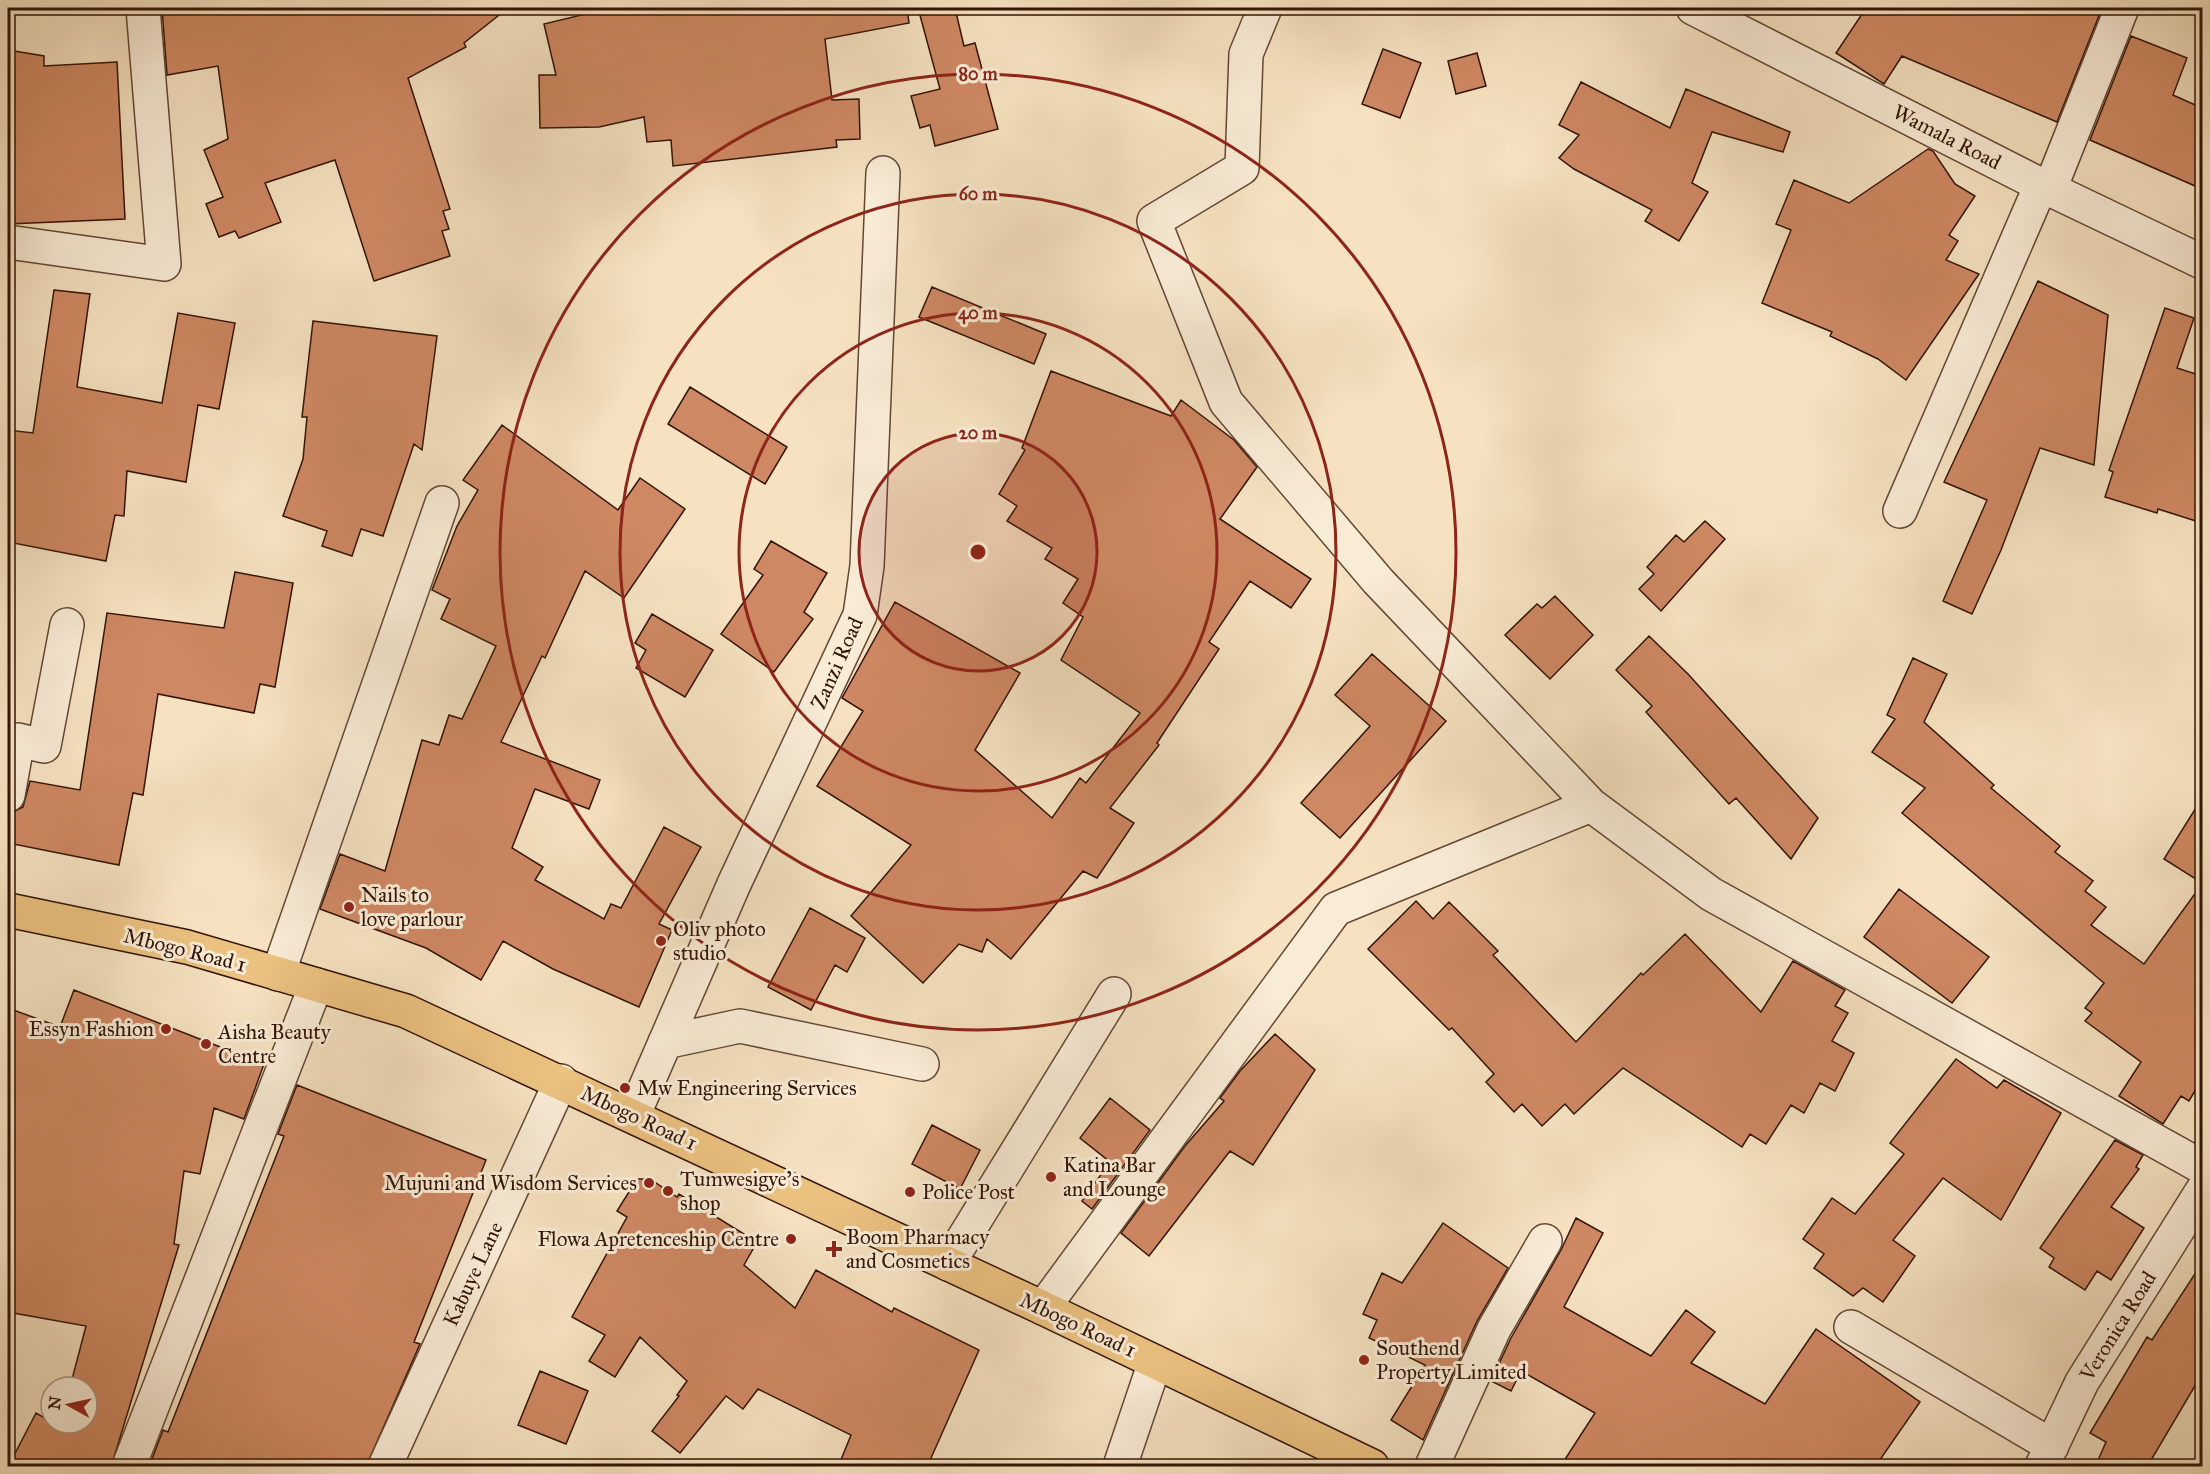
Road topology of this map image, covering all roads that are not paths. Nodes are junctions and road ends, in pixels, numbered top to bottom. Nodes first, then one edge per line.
1 (143, 8) edge
2 (1265, 8) edge
3 (1693, 8) edge
4 (2122, 8) edge
5 (883, 173) dead end
6 (2045, 187) junction
7 (8, 242) edge
8 (2202, 262) edge
9 (442, 503) dead end
10 (1900, 511) dead end
11 (67, 625) dead end
12 (8, 795) edge
13 (1590, 805) junction
14 (8, 910) edge
15 (278, 974) junction
16 (316, 985) junction
17 (1114, 994) dead end
18 (666, 1042) junction
19 (922, 1064) dead end
20 (561, 1082) junction
21 (633, 1116) junction
22 (2202, 1167) edge
23 (2202, 1191) edge
24 (1545, 1241) dead end
25 (948, 1264) junction
26 (1043, 1308) junction
27 (1851, 1327) dead end
28 (1155, 1362) junction
29 (2047, 1456) edge
30 (129, 1467) edge
31 (385, 1467) edge
32 (1120, 1467) edge
33 (1372, 1467) edge
34 (1432, 1467) edge

1 - 7 street
2 - 13 street
3 - 6 street, Wamala Road
4 - 6 street
5 - 18 street, Zanzi Road
6 - 8 street, Wamala Road
6 - 10 street
9 - 15 street
11 - 12 street
13 - 22 street
13 - 26 street
14 - 15 main road, Mbogo Road 1
15 - 16 main road, Mbogo Road 1
16 - 20 main road, Mbogo Road 1
16 - 30 street
17 - 25 street
18 - 19 street
18 - 21 street, Zanzi Road
20 - 21 main road, Mbogo Road 1
20 - 31 street, Kabuye Lane
21 - 25 main road, Mbogo Road 1
23 - 29 street, Veronica Road
24 - 34 street
25 - 26 main road, Mbogo Road 1
26 - 28 main road, Mbogo Road 1
27 - 29 street
28 - 32 street
28 - 33 main road, Mbogo Road 1

